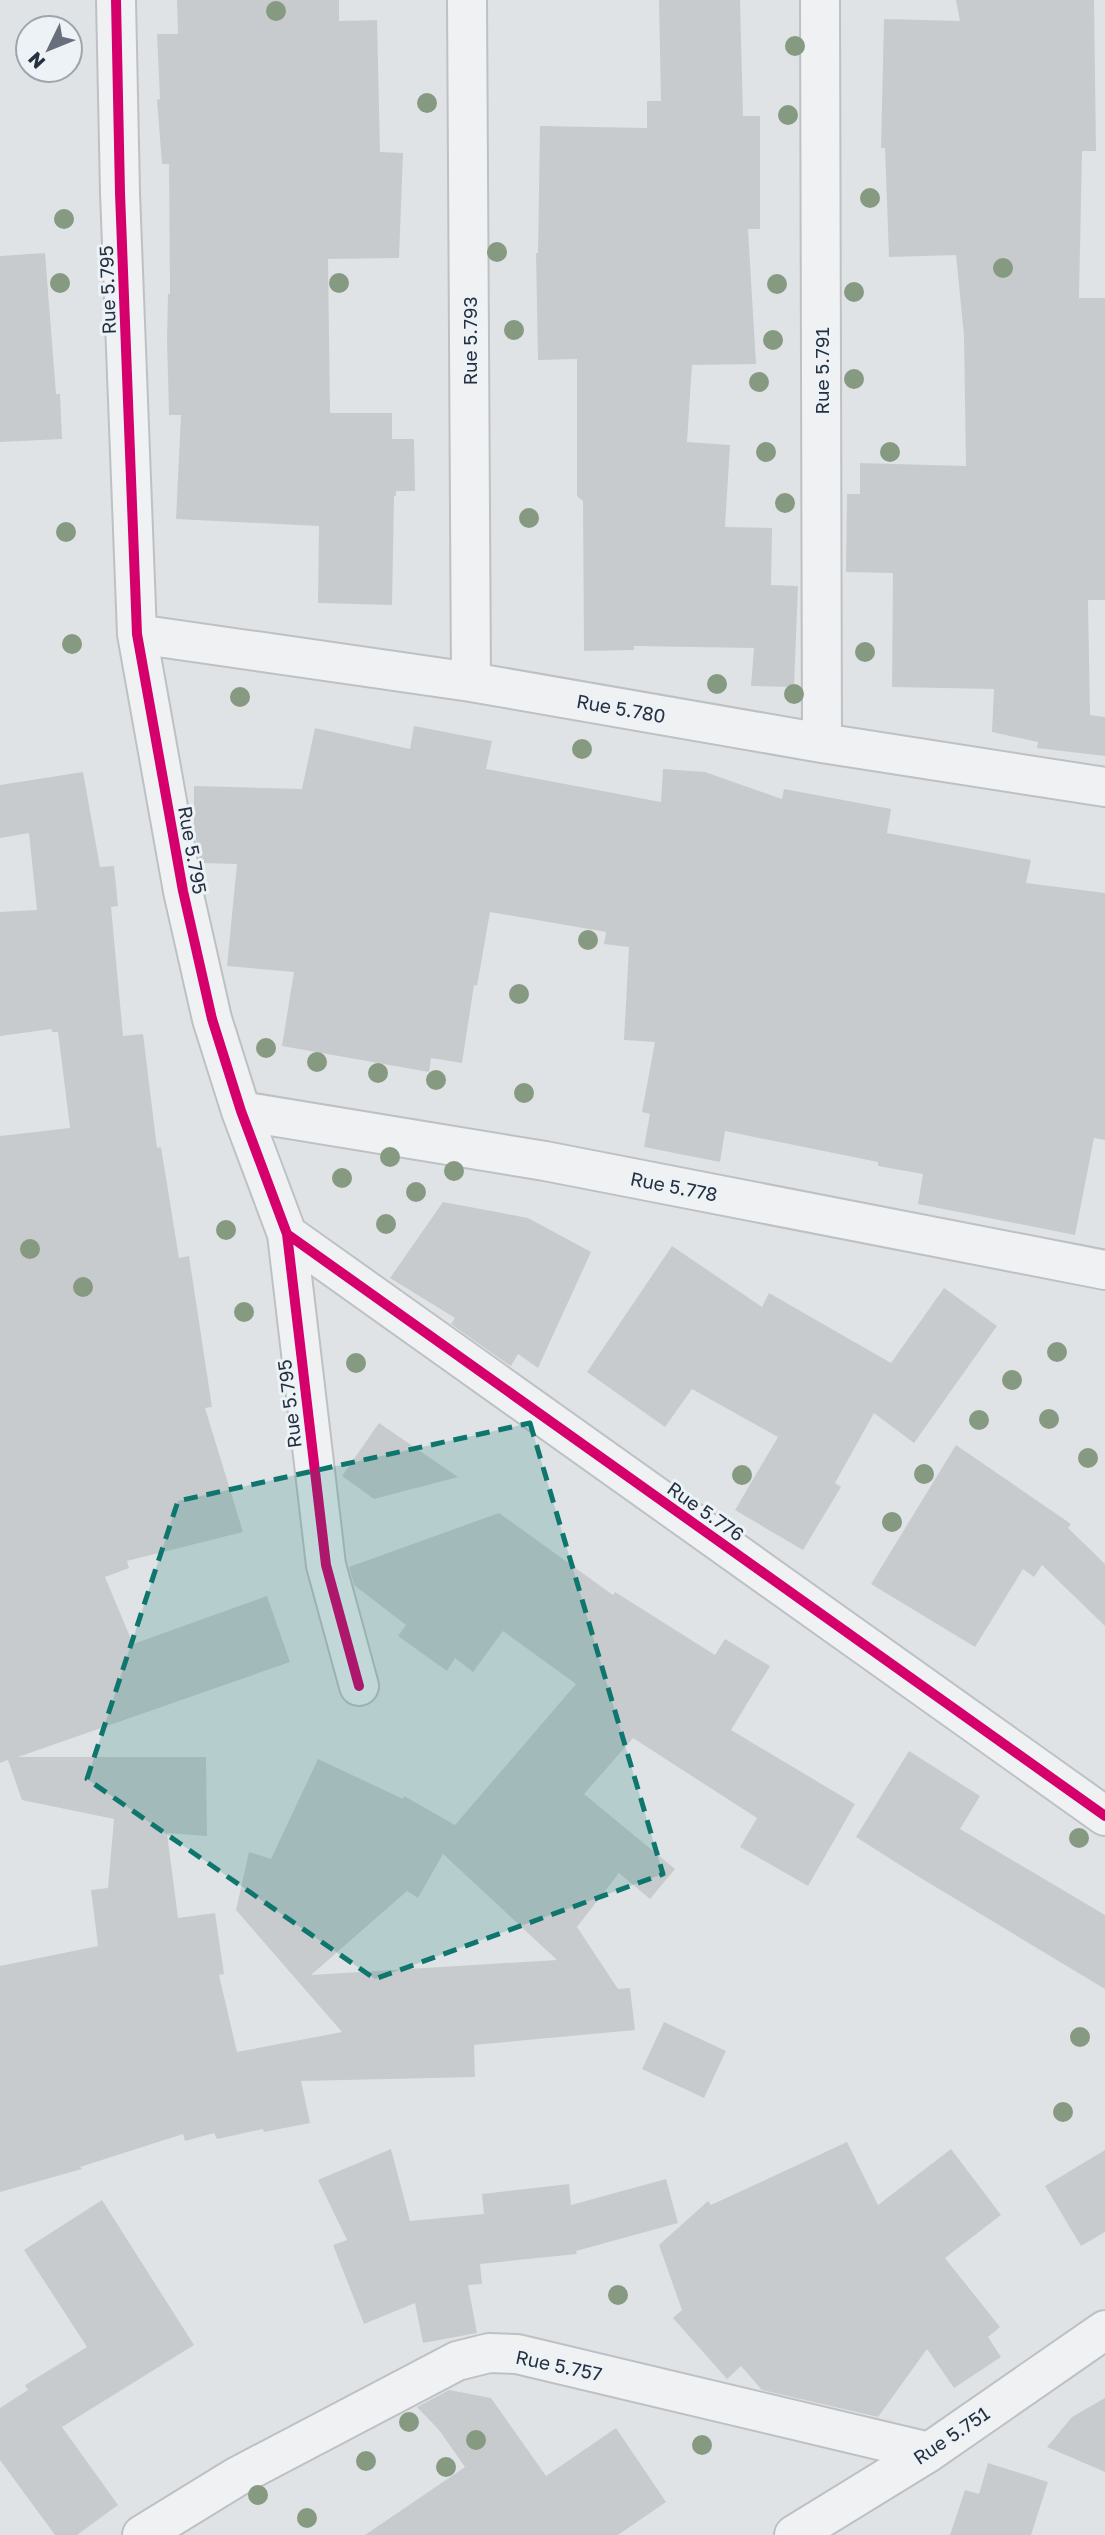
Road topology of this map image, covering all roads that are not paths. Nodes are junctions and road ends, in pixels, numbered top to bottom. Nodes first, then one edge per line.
1 (116, 0) edge
2 (467, 0) edge
3 (820, 0) edge
4 (137, 634) junction
5 (471, 682) junction
6 (822, 743) junction
7 (1105, 788) edge
8 (241, 1111) junction
9 (287, 1234) junction
10 (1105, 1270) edge
11 (359, 1686) dead end
12 (1099, 1802) edge
13 (1105, 2330) edge
14 (929, 2452) junction
15 (142, 2535) edge
16 (794, 2535) edge

1 - 4 street, Rue 5.795
2 - 5 street, Rue 5.793
3 - 6 street, Rue 5.791
4 - 5 street, Rue 5.780
4 - 8 street, Rue 5.795
5 - 6 street, Rue 5.780
6 - 7 street, Rue 5.780
8 - 9 street, Rue 5.795
8 - 10 street, Rue 5.778
9 - 11 street, Rue 5.795
9 - 12 street, Rue 5.776
13 - 14 street, Rue 5.751
14 - 15 street, Rue 5.757
14 - 16 street, Rue 5.751

